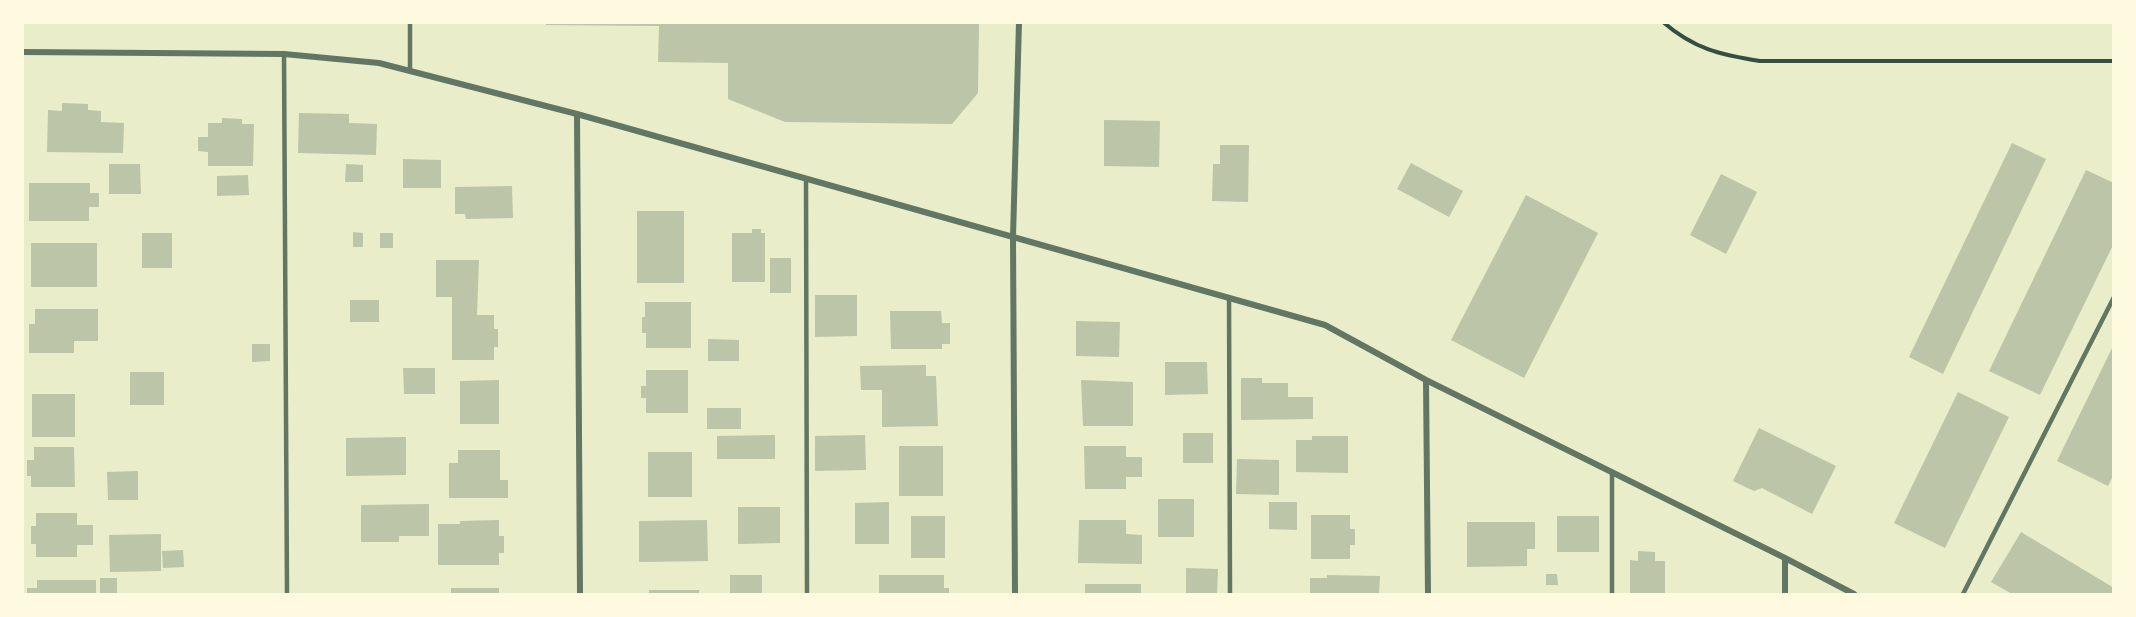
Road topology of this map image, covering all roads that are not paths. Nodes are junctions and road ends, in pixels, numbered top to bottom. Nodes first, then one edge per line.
1 (410, 22) edge
2 (1019, 22) edge
3 (22, 52) edge
4 (285, 54) junction
5 (410, 71) junction
6 (577, 114) junction
7 (806, 178) junction
8 (1013, 237) junction
9 (2114, 297) edge
10 (1229, 298) junction
11 (1426, 380) junction
12 (1612, 473) junction
13 (1785, 558) junction
14 (287, 594) edge
15 (580, 594) edge
16 (807, 594) edge
17 (1015, 594) edge
18 (1230, 594) edge
19 (1428, 594) edge
20 (1612, 594) edge
21 (1785, 594) edge
22 (1854, 594) edge
23 (1963, 594) edge

1 - 5 lane
2 - 8 street
3 - 4 street
4 - 5 street
4 - 14 lane
5 - 6 street
6 - 7 street
6 - 15 street
7 - 8 street
7 - 16 lane
8 - 10 street
8 - 17 street
9 - 23 lane
10 - 11 street
10 - 18 lane
11 - 12 street
11 - 19 street
12 - 13 street
12 - 20 lane
13 - 21 street
13 - 22 street

